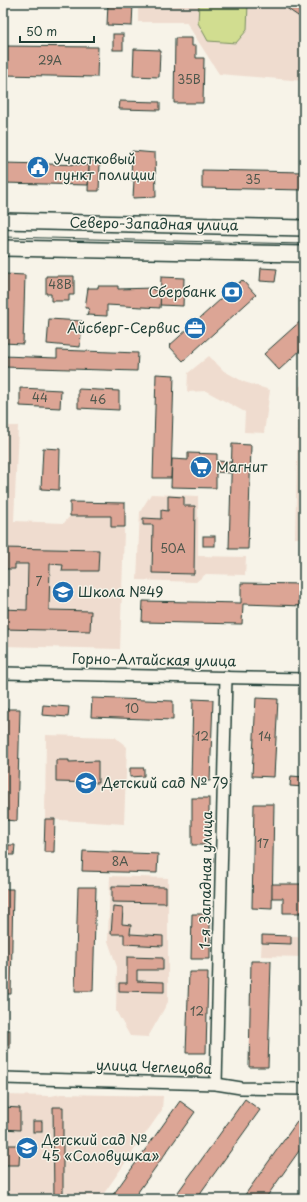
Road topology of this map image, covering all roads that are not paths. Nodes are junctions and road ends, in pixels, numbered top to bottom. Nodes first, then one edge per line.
1 (3, 221) edge
2 (304, 228) edge
3 (3, 248) edge
4 (304, 254) edge
5 (3, 672) edge
6 (226, 677) junction
7 (304, 679) edge
8 (3, 1078) edge
9 (216, 1084) junction
10 (304, 1089) edge

1 - 2 main road, Северо-Западная улица
3 - 4 main road, Северо-Западная улица
5 - 6 street, Горно-Алтайская улица
6 - 7 street, Горно-Алтайская улица
6 - 9 street, 1-я Западная улица
8 - 9 street, улица Чеглецова
9 - 10 street, улица Чеглецова

